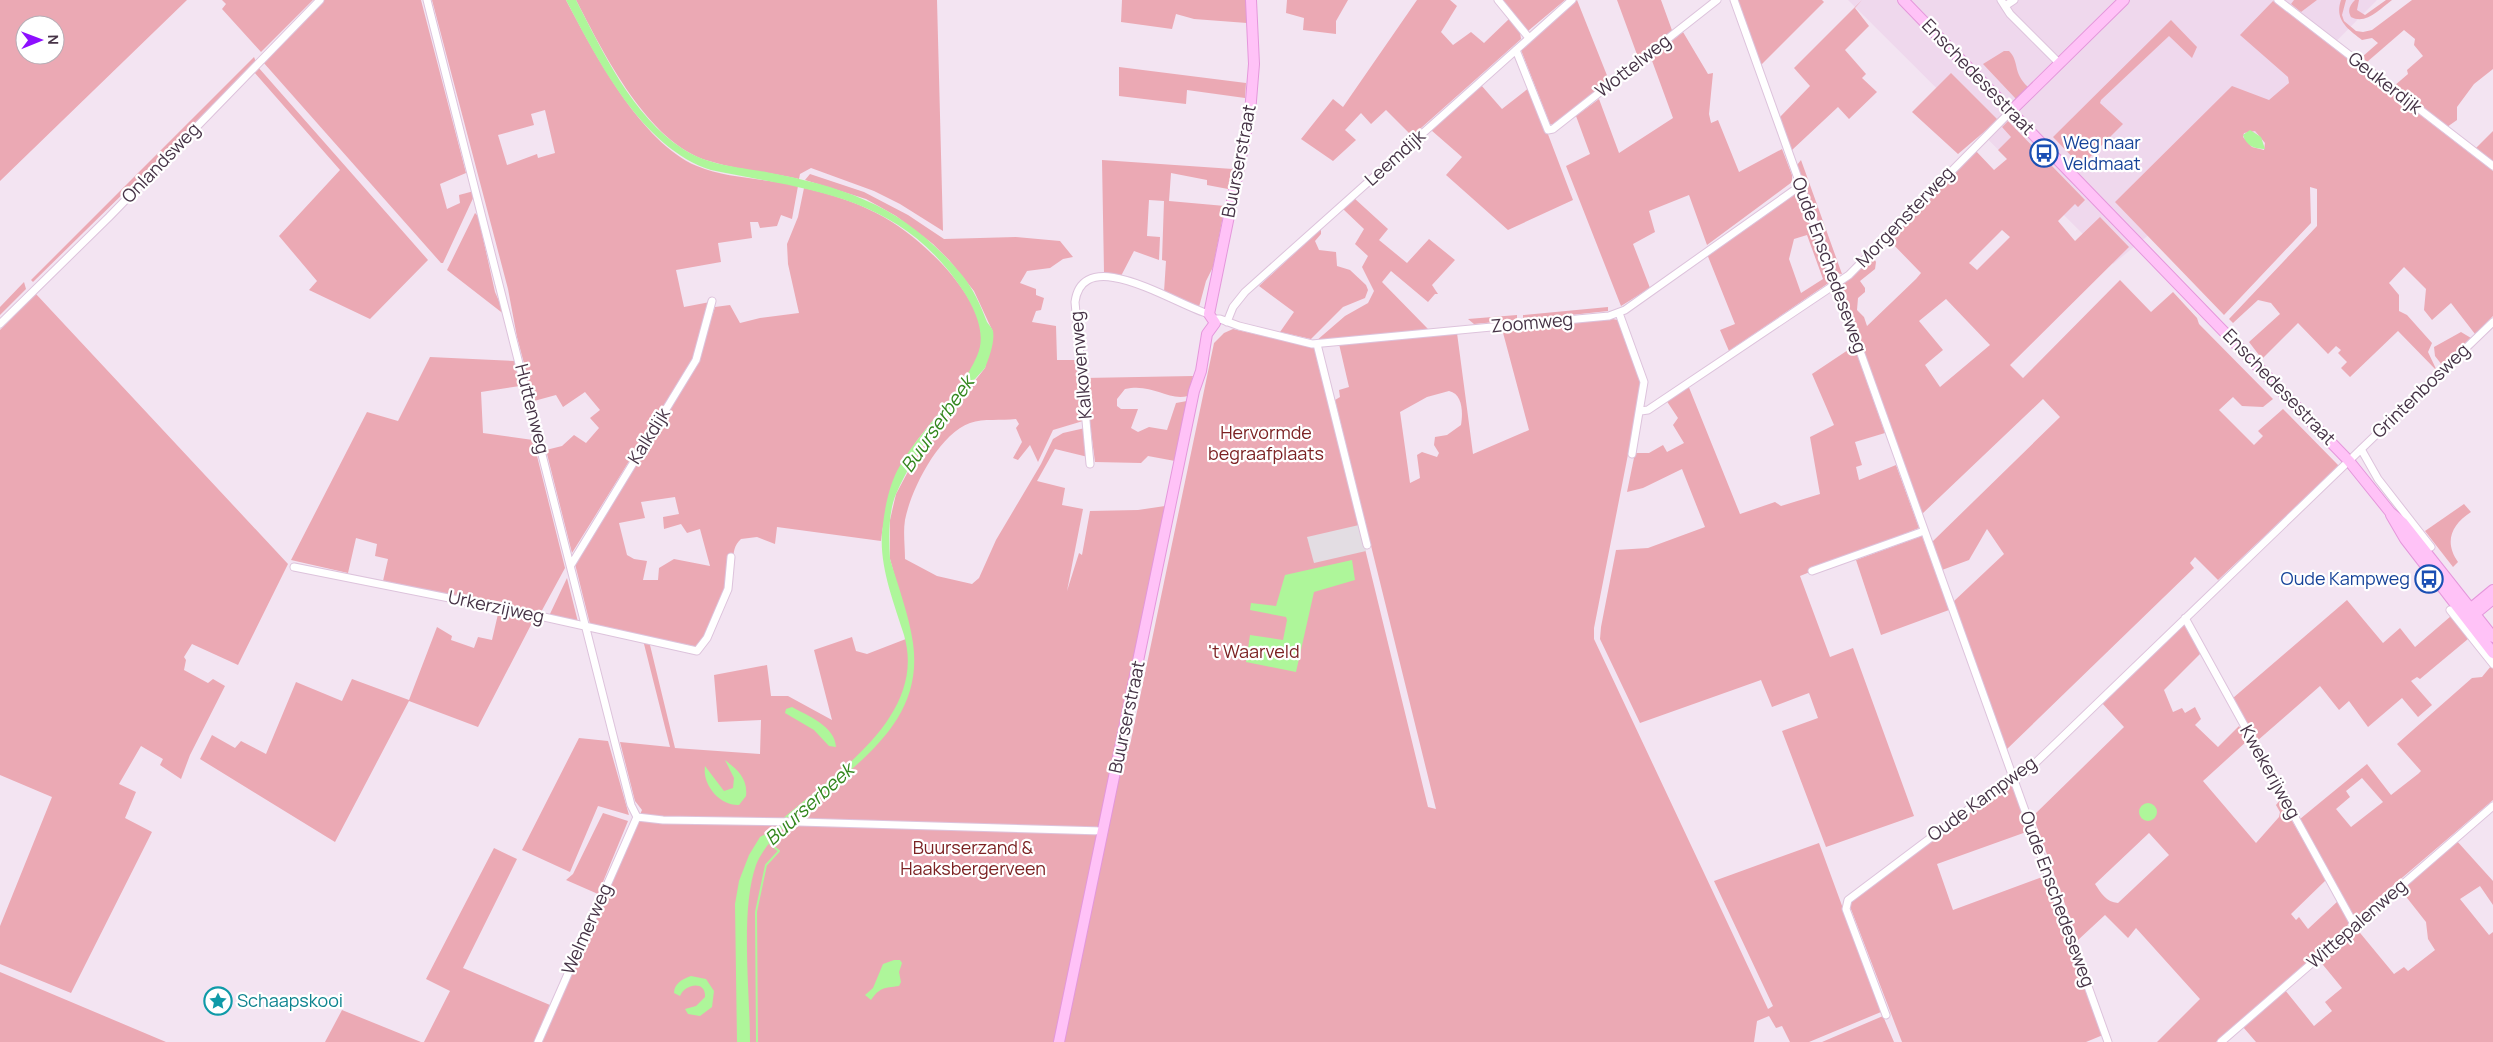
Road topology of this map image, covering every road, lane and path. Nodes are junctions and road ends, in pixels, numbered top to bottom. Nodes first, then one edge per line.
1 (320, 0) edge
2 (428, 0) edge
3 (1251, 0) edge
4 (1498, 0) edge
5 (1572, 0) edge
6 (1717, 0) edge
7 (1734, 0) edge
8 (1903, 0) edge
9 (2014, 0) edge
10 (2124, 0) edge
11 (2278, 0) edge
12 (2003, 3) edge
13 (1529, 38) junction
14 (1516, 50) junction
15 (2060, 64) junction
16 (2011, 111) junction
17 (2493, 166) edge
18 (1800, 186) junction
19 (1836, 283) junction
20 (712, 301) dead end
21 (1619, 313) junction
22 (1212, 319) junction
23 (1227, 322) junction
24 (2493, 322) edge
25 (0, 324) edge
26 (1317, 344) junction
27 (1641, 411) junction
28 (2360, 449) junction
29 (1632, 454) dead end
30 (2349, 461) junction
31 (1090, 464) dead end
32 (1924, 531) junction
33 (1366, 545) dead end
34 (2431, 547) dead end
35 (731, 557) dead end
36 (571, 565) junction
37 (294, 567) dead end
38 (1812, 571) dead end
39 (2493, 593) edge
40 (2450, 610) dead end
41 (2470, 613) junction
42 (2186, 618) junction
43 (586, 626) junction
44 (2493, 637) edge
45 (2493, 652) edge
46 (2493, 664) edge
47 (2014, 778) junction
48 (2493, 806) edge
49 (637, 816) junction
50 (1103, 830) junction
51 (2355, 926) junction
52 (1886, 1015) dead end
53 (538, 1042) edge
54 (1059, 1042) edge
55 (2108, 1042) edge
56 (2221, 1042) edge

1 - 25 street, Onlandsweg
2 - 36 street, Huttenweg
3 - 22 main road, Buurserstraat
4 - 13 street
5 - 13 street, Leemdijk
6 - 14 street, Wottelweg
7 - 18 street, Oude Enschedeseweg
8 - 16 main road, Enschedesestraat
9 - 12 street
10 - 15 main road
11 - 17 street, Geukerdijk
12 - 15 street
13 - 14 street, Leemdijk
14 - 23 street, Leemdijk
15 - 16 main road
16 - 19 street, Morgensterweg
16 - 30 main road, Enschedesestraat
18 - 19 street, Oude Enschedeseweg
18 - 21 street, Zoomweg
19 - 27 street, Morgensterweg
19 - 32 street, Oude Enschedeseweg
20 - 36 street, Kalkdijk
21 - 26 street, Zoomweg
21 - 27 street
22 - 23 street, Zoomweg
22 - 31 street, Kalkovenweg
22 - 50 main road, Buurserstraat
23 - 26 street, Zoomweg
24 - 28 street, Grintenbosweg
26 - 33 street
27 - 29 street
28 - 30 street, Grintenbosweg
28 - 34 street, Enschedesestraat
30 - 41 main road, Enschedesestraat
30 - 42 street, Oude Kampweg
32 - 38 street
32 - 47 street, Oude Enschedeseweg
35 - 43 street, Urkerzijweg
36 - 43 street, Huttenweg
37 - 43 street, Urkerzijweg
39 - 41 main road
40 - 46 street
41 - 44 main road, Enschedesestraat
41 - 45 main road, Enschedesestraat
42 - 47 street, Oude Kampweg
42 - 51 street, Kwekerijweg
43 - 49 street, Huttenweg
47 - 52 street, Oude Kampweg
47 - 55 street, Oude Enschedeseweg
48 - 51 street, Wittepalenweg
49 - 50 street
49 - 53 street, Welmerweg
50 - 54 main road, Buurserstraat
51 - 56 street, Wittepalenweg

